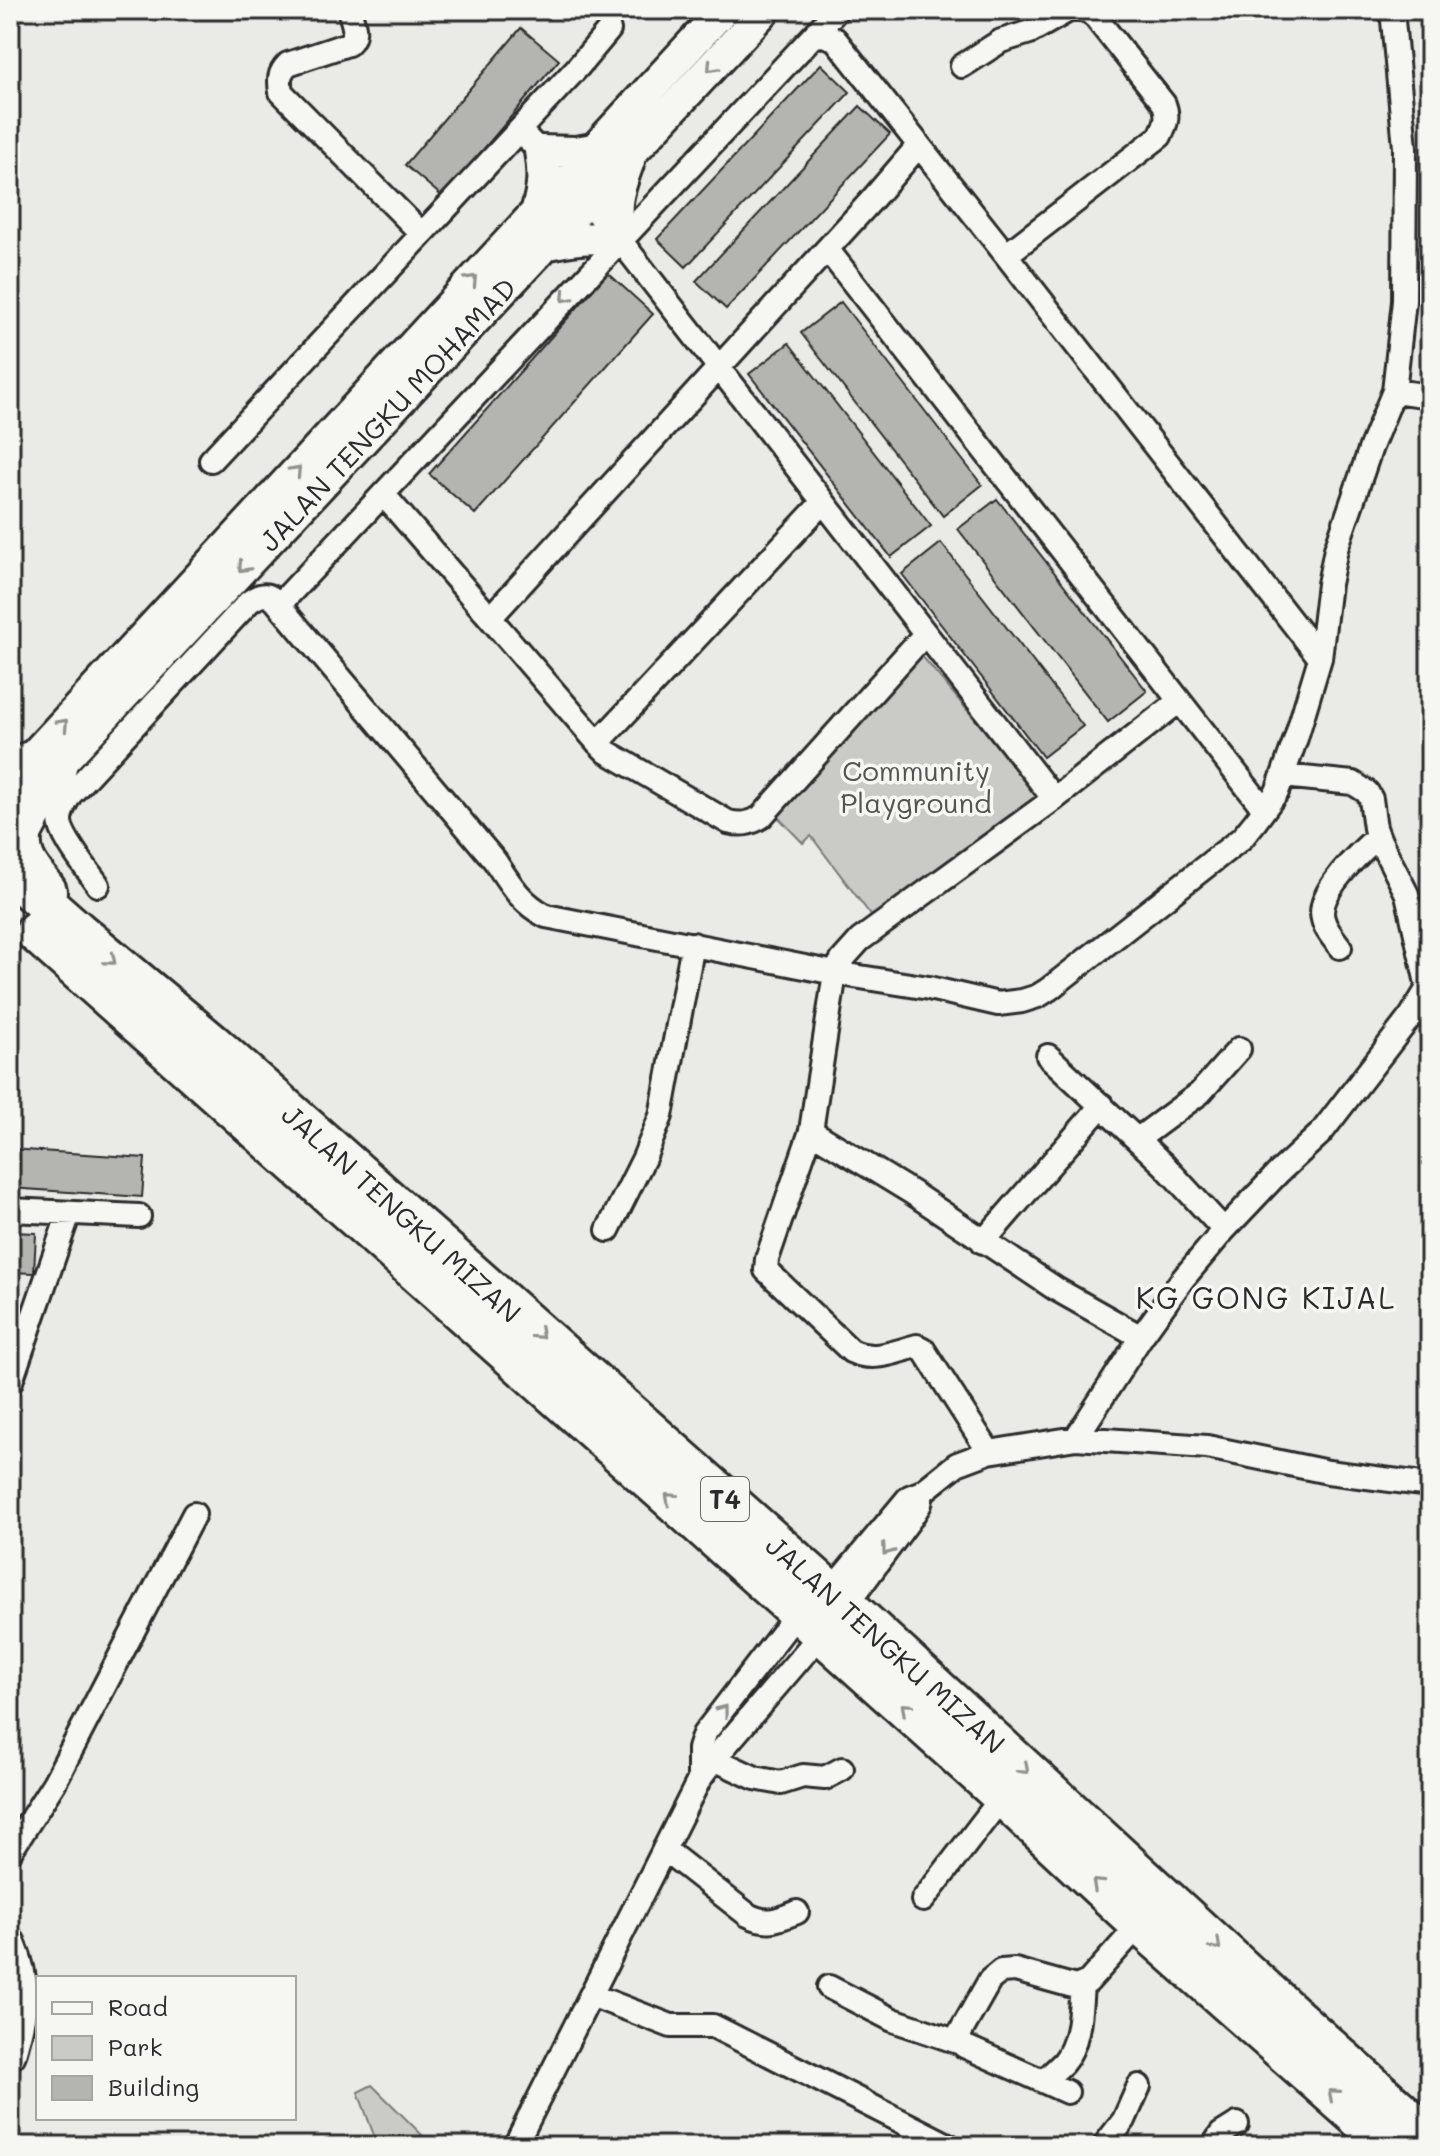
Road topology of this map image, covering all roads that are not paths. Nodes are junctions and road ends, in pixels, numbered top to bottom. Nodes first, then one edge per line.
1 (349, 10) edge
2 (723, 10) edge
3 (765, 10) edge
4 (837, 10) edge
5 (1078, 10) edge
6 (1392, 10) edge
7 (609, 30) dead end
8 (813, 36) junction
9 (962, 66) dead end
10 (529, 141) junction
11 (919, 145) junction
12 (593, 149) junction
13 (633, 151) junction
14 (566, 177) junction
15 (587, 200) junction
16 (537, 209) junction
17 (422, 234) junction
18 (620, 240) junction
19 (545, 245) junction
20 (827, 249) junction
21 (1006, 255) junction
22 (718, 367) junction
23 (1394, 391) junction
24 (1430, 396) edge
25 (211, 460) dead end
26 (383, 494) junction
27 (823, 502) junction
28 (279, 605) junction
29 (490, 618) junction
30 (925, 634) junction
31 (1320, 658) junction
32 (1178, 702) junction
33 (598, 743) junction
34 (26, 771) edge
35 (1283, 776) junction
36 (1054, 799) junction
37 (1264, 809) junction
38 (10, 818) edge
39 (1378, 836) junction
40 (10, 872) edge
41 (98, 885) dead end
42 (10, 909) edge
43 (10, 922) edge
44 (69, 942) junction
45 (693, 944) junction
46 (1340, 947) dead end
47 (835, 973) junction
48 (1429, 988) edge
49 (1239, 1049) dead end
50 (1048, 1056) dead end
51 (1102, 1105) junction
52 (811, 1131) junction
53 (1138, 1139) junction
54 (10, 1210) edge
55 (69, 1213) junction
56 (139, 1216) dead end
57 (608, 1230) dead end
58 (1224, 1230) junction
59 (983, 1242) junction
60 (1141, 1337) junction
61 (10, 1384) edge
62 (1076, 1438) junction
63 (989, 1452) junction
64 (1430, 1485) edge
65 (194, 1514) dead end
66 (824, 1611) junction
67 (706, 1754) junction
68 (842, 1769) dead end
69 (1003, 1796) junction
70 (664, 1849) junction
71 (10, 1852) edge
72 (923, 1900) dead end
73 (797, 1912) dead end
74 (1140, 1924) junction
75 (10, 1944) edge
76 (1082, 1985) junction
77 (829, 1987) dead end
78 (591, 1995) junction
79 (961, 2043) junction
80 (10, 2054) edge
81 (1044, 2081) junction
82 (1139, 2086) dead end
83 (1067, 2092) dead end
84 (1237, 2124) dead end
85 (1430, 2138) edge
86 (515, 2146) edge
87 (950, 2146) edge
88 (1104, 2146) edge
89 (1213, 2146) edge
90 (1391, 2146) edge

1 - 17 street
2 - 12 main road, JALAN TENGKU MOHAMAD
3 -> 13 main road, JALAN TENGKU MOHAMAD
4 - 8 street
5 - 9 street
5 - 21 street
6 - 23 street
7 - 10 street
8 - 11 street
8 - 18 street
10 - 12 main road
10 - 14 street
10 - 16 main road
10 - 17 street
11 - 20 street
11 - 21 street
12 - 14 main road, JALAN TENGKU MOHAMAD
13 - 15 main road, JALAN TENGKU MOHAMAD
13 - 18 main road
14 - 15 street
14 - 16 main road, JALAN TENGKU MOHAMAD
15 - 18 street
15 - 19 main road, JALAN TENGKU MOHAMAD
34 -> 16 main road, JALAN TENGKU MOHAMAD
17 - 25 street
18 - 19 main road
18 - 22 street
18 -> 26 street
19 -> 34 main road, JALAN TENGKU MOHAMAD
20 - 22 street
20 - 32 street
21 - 31 street
22 - 27 street
22 - 29 street
23 - 24 street
23 - 31 street
26 - 28 street
26 - 29 street
27 - 30 street
27 - 33 street
28 - 41 street
28 - 45 street
29 - 33 street
30 - 33 street
30 - 36 street
31 - 35 street
32 - 36 street
32 - 37 street
34 - 38 main road, JALAN TENGKU MOHAMAD
34 - 44 highway
35 - 37 street
35 - 39 street
36 - 47 street
37 - 47 street
39 - 46 street
39 - 48 street
40 - 44 highway, JALAN TENGKU MIZAN / T4
42 - 44 highway, JALAN TENGKU MIZAN / T4
43 - 44 highway
44 - 66 highway, JALAN TENGKU MIZAN / T4
45 - 47 street
45 - 57 street
47 - 52 street
48 - 58 street
49 - 53 street
50 - 51 street
51 - 53 street
51 - 59 street
52 - 59 street
52 - 63 street
53 - 58 street
54 - 55 street
55 - 56 street
55 - 61 street
58 - 60 street
59 - 60 street
60 - 62 street
62 - 63 street
62 - 64 street
63 - 66 street
65 - 71 street
66 - 67 street
67 -> 66 street
69 -> 66 highway, JALAN TENGKU MIZAN / T4
66 -> 85 highway, JALAN TENGKU MIZAN / T4
67 - 68 street
67 - 70 street
69 - 72 street
74 -> 69 highway, JALAN TENGKU MIZAN / T4
70 - 73 street
70 - 78 street
74 - 76 street
90 -> 74 highway, JALAN TENGKU MIZAN / T4
75 - 80 main road
76 - 79 street
76 - 81 street
77 - 79 street
78 - 86 street
78 - 87 street
79 - 81 street
81 - 83 street
82 - 88 street
84 - 89 street

